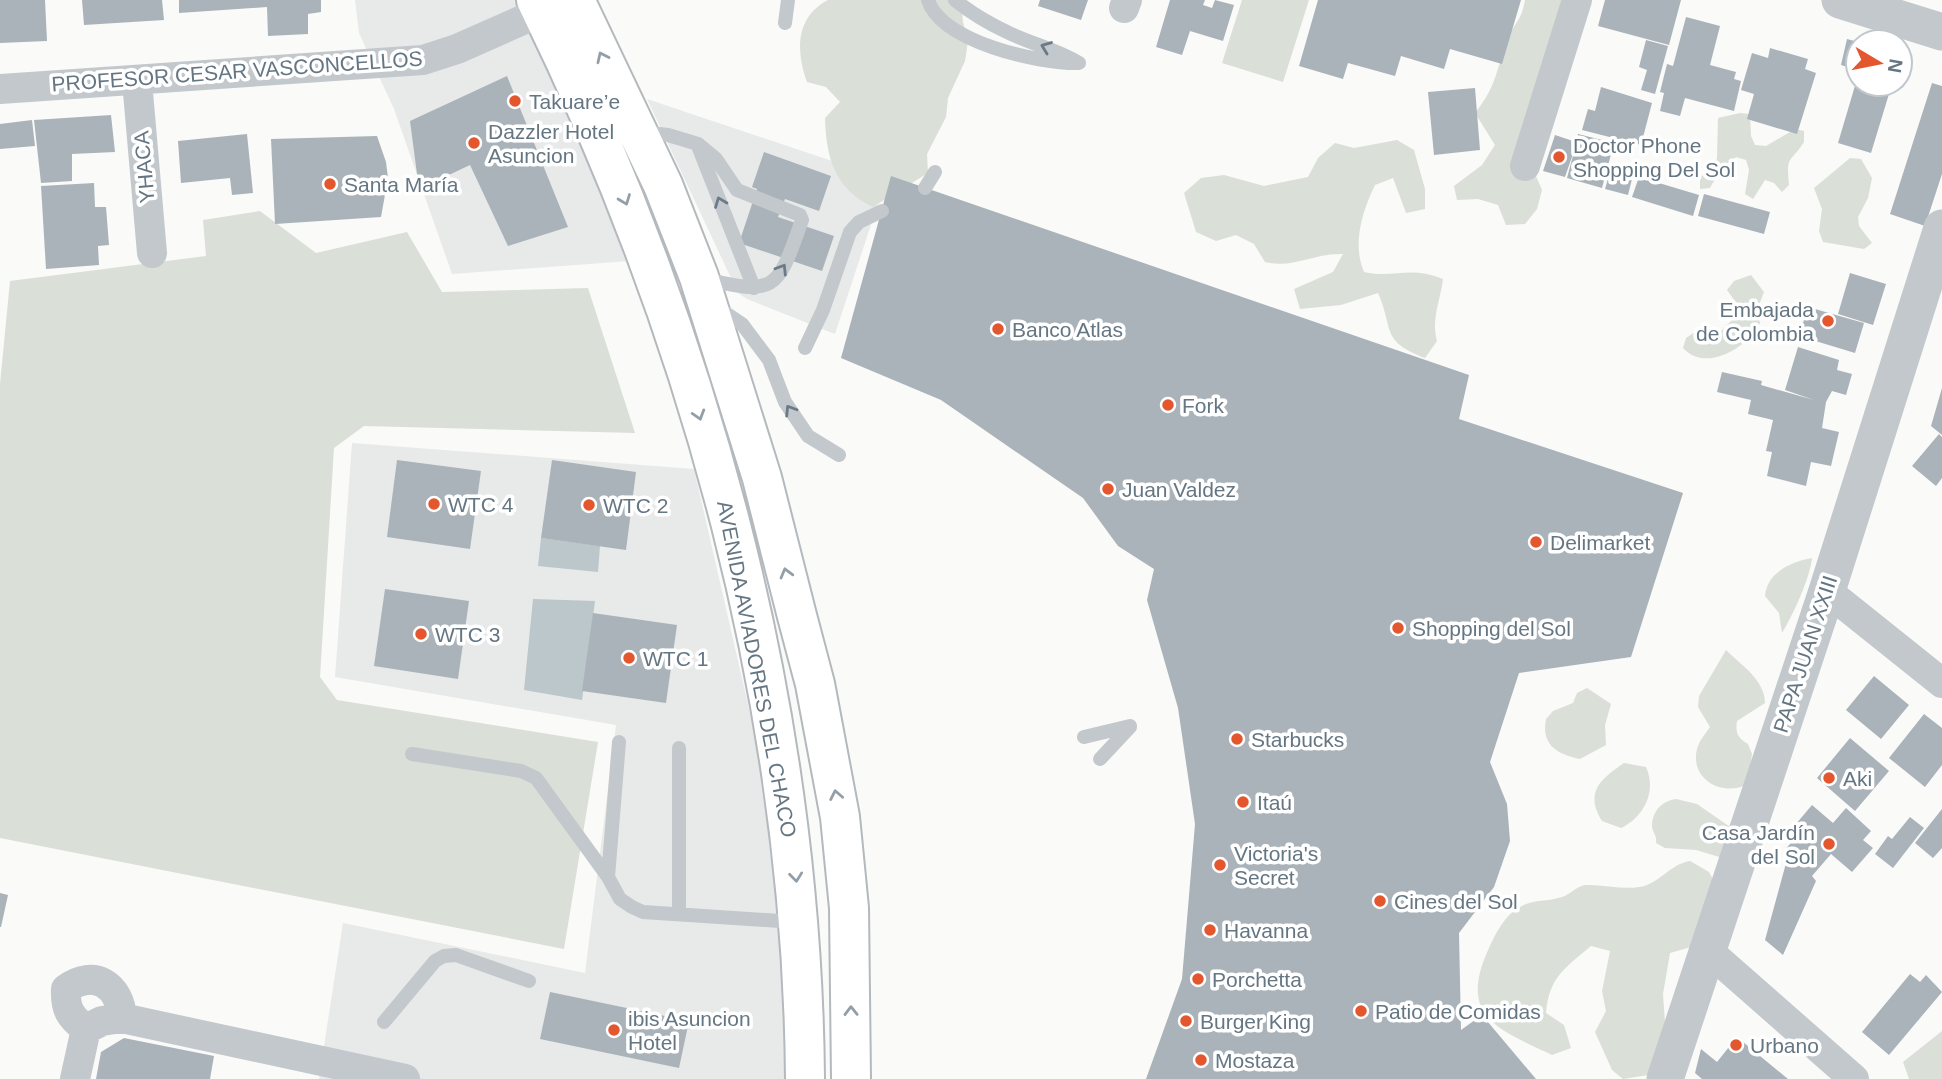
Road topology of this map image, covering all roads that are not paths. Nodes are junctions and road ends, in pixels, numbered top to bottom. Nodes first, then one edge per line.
1 (788, 0) edge
2 (928, 0) edge
3 (955, 0) edge
4 (1577, 0) edge
5 (1840, 0) edge
6 (547, 7) edge
7 (785, 23) dead end
8 (1942, 32) edge
9 (137, 81) junction
10 (0, 89) edge
11 (638, 132) junction
12 (698, 144) junction
13 (1525, 166) dead end
14 (935, 172) dead end
15 (925, 188) dead end
16 (882, 211) dead end
17 (1942, 230) edge
18 (152, 253) dead end
19 (702, 288) junction
20 (754, 288) junction
21 (805, 348) dead end
22 (839, 455) dead end
23 (1827, 591) junction
24 (758, 654) junction
25 (1942, 683) edge
26 (1084, 737) dead end
27 (619, 742) dead end
28 (679, 748) dead end
29 (412, 754) dead end
30 (1100, 759) dead end
31 (843, 863) junction
32 (608, 877) junction
33 (679, 914) junction
34 (800, 922) junction
35 (1706, 949) junction
36 (529, 981) dead end
37 (122, 1018) junction
38 (384, 1022) dead end
39 (86, 1029) junction
40 (75, 1079) edge
41 (405, 1079) edge
42 (805, 1079) edge
43 (851, 1079) edge
44 (1665, 1079) edge
45 (1854, 1079) edge

1 - 7 lane
2 -> 3 lane
4 - 13 street
5 - 8 street
6 - 9 street, PROFESOR CESAR VASCONCELLOS
11 -> 6 highway, AVENIDA AVIADORES DEL CHACO
6 -> 24 highway, AVENIDA AVIADORES DEL CHACO
9 - 10 street, PROFESOR CESAR VASCONCELLOS
9 - 18 street, YHACA
11 - 12 lane
11 - 19 highway, AVENIDA AVIADORES DEL CHACO
20 -> 12 lane
20 -> 12 lane
14 - 15 lane
16 - 21 lane
17 - 23 street, PAPA JUAN XXIII
19 - 20 lane
22 -> 19 lane
31 -> 19 highway, AVENIDA AVIADORES DEL CHACO
23 - 25 street
23 - 35 street, PAPA JUAN XXIII
24 - 31 highway
24 -> 34 highway, AVENIDA AVIADORES DEL CHACO
26 - 30 lane
27 - 32 lane
28 - 33 lane
29 - 32 lane
43 -> 31 highway, AVENIDA AVIADORES DEL CHACO
32 - 33 lane
33 - 34 lane
34 - 42 highway, AVENIDA AVIADORES DEL CHACO
35 - 44 street, PAPA JUAN XXIII
35 - 45 street
36 - 38 lane
37 - 39 street
37 - 39 street
37 - 41 street
39 - 40 street

